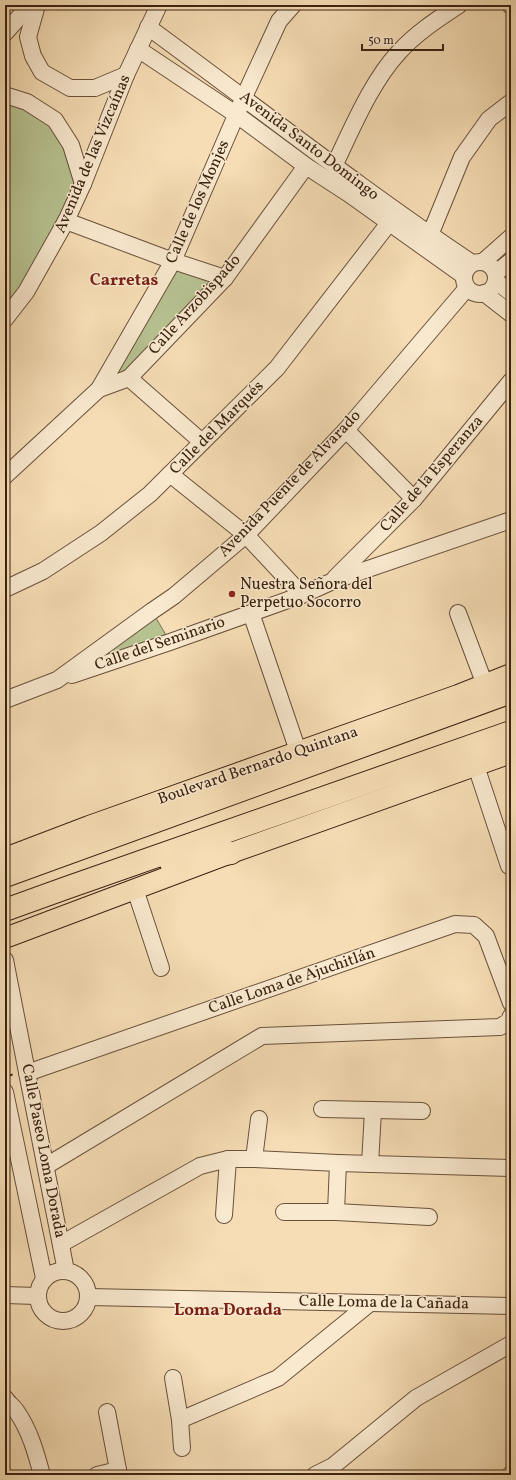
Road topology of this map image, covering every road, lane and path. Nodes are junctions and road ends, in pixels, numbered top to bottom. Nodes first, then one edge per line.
1 (30, 5) edge
2 (37, 5) edge
3 (158, 5) edge
4 (293, 5) edge
5 (459, 5) edge
6 (148, 27) junction
7 (5, 33) edge
8 (138, 49) junction
9 (126, 75) junction
10 (5, 95) edge
11 (244, 97) junction
12 (511, 102) edge
13 (237, 115) junction
14 (306, 166) junction
15 (334, 166) junction
16 (83, 184) junction
17 (66, 221) junction
18 (390, 223) junction
19 (430, 235) junction
20 (511, 237) edge
21 (173, 261) junction
22 (511, 261) edge
23 (472, 272) junction
24 (496, 277) junction
25 (225, 278) junction
26 (511, 293) edge
27 (484, 294) junction
28 (511, 314) edge
29 (5, 318) edge
30 (129, 378) junction
31 (511, 381) edge
32 (100, 389) junction
33 (346, 430) junction
34 (202, 442) junction
35 (170, 474) junction
36 (5, 476) edge
37 (414, 499) junction
38 (511, 520) edge
39 (246, 535) junction
40 (333, 581) junction
41 (5, 589) edge
42 (302, 595) junction
43 (251, 612) junction
44 (458, 613) dead end
45 (511, 674) edge
46 (57, 680) junction
47 (485, 685) junction
48 (511, 692) edge
49 (458, 695) junction
50 (5, 700) edge
51 (511, 732) edge
52 (298, 752) junction
53 (511, 753) edge
54 (476, 766) junction
55 (221, 798) junction
56 (231, 853) junction
57 (5, 858) edge
58 (509, 866) dead end
59 (5, 876) edge
60 (66, 888) junction
61 (135, 889) junction
62 (5, 910) edge
63 (5, 938) edge
64 (5, 960) edge
65 (161, 968) dead end
66 (511, 1003) edge
67 (511, 1016) edge
68 (11, 1019) edge
69 (21, 1073) junction
70 (5, 1077) edge
71 (5, 1092) edge
72 (322, 1109) dead end
73 (373, 1111) junction
74 (422, 1111) dead end
75 (259, 1119) dead end
76 (228, 1159) junction
77 (254, 1159) junction
78 (338, 1163) junction
79 (370, 1164) junction
80 (46, 1166) junction
81 (511, 1168) edge
82 (284, 1212) dead end
83 (336, 1212) junction
84 (224, 1215) dead end
85 (429, 1217) dead end
86 (61, 1244) junction
87 (66, 1270) junction
88 (44, 1278) junction
89 (5, 1295) edge
90 (37, 1296) junction
91 (88, 1297) junction
92 (370, 1303) junction
93 (511, 1306) edge
94 (511, 1344) edge
95 (173, 1378) dead end
96 (5, 1398) edge
97 (107, 1412) dead end
98 (180, 1420) junction
99 (182, 1448) dead end
100 (118, 1472) edge
101 (42, 1475) edge
102 (97, 1475) edge
103 (315, 1475) edge

1 - 7 street
2 - 9 street
3 - 6 street, Avenida de las Vizcaínas
4 - 11 street, Calle de los Monjes
5 - 15 street
6 - 8 street, Avenida de las Vizcaínas
6 - 11 street, Avenida Santo Domingo
8 - 9 street, Avenida de las Vizcaínas
8 - 13 street, Avenida Santo Domingo
9 - 16 street, Avenida de las Vizcaínas
10 - 16 street
11 - 13 street, Calle de los Monjes
11 - 15 street, Avenida Santo Domingo
12 - 19 street
13 - 14 street, Avenida Santo Domingo
13 - 21 street, Calle de los Monjes
14 - 18 street, Avenida Santo Domingo
14 - 25 street, Calle Arzobispado
15 - 19 street, Avenida Santo Domingo
16 - 17 street, Avenida de las Vizcaínas
17 - 21 street
17 - 29 street, Avenida de las Vizcaínas
18 - 23 street, Avenida Santo Domingo
18 - 34 street, Calle del Marqués
19 - 23 street, Avenida Santo Domingo
20 - 23 street, Avenida Puente de Alvarado
21 - 25 street
21 - 32 street, Calle de los Monjes
22 - 24 street
23 - 24 street
23 - 27 street
23 - 33 street, Avenida Puente de Alvarado
24 - 26 street
24 - 27 street
25 - 30 street, Calle Arzobispado
27 - 28 street
30 - 32 street, Calle Arzobispado
30 - 34 street
31 - 37 street, Calle de la Esperanza
32 - 36 street, Calle de los Monjes
33 - 37 street
33 - 39 street, Avenida Puente de Alvarado
34 - 35 street, Calle del Marqués
35 - 39 street
35 - 41 street, Calle del Marqués
37 - 40 street, Calle de la Esperanza
38 - 40 street, Calle del Seminario
39 - 42 street
39 - 46 street, Avenida Puente de Alvarado
40 - 42 street, Calle del Seminario
42 - 43 street, Calle del Seminario
43 - 46 street, Calle del Seminario
43 - 52 street
44 - 47 street
45 - 47 main road, Boulevard Bernardo Quintana
46 - 50 street, Avenida Puente de Alvarado
47 - 49 main road, Boulevard Bernardo Quintana
48 - 55 highway, Boulevard Bernardo Quintana
49 - 52 main road, Boulevard Bernardo Quintana
49 - 55 highway
51 - 60 highway
52 - 57 main road, Boulevard Bernardo Quintana
53 - 54 main road
54 - 56 main road
54 - 58 street
55 - 59 highway, Boulevard Bernardo Quintana
56 - 60 highway
56 - 61 main road
60 - 62 highway
61 - 63 main road
61 - 65 street
64 - 68 street, Calle Paseo Loma Dorada
66 - 69 street, Calle Loma de Ajuchitlán
67 - 80 street
68 - 69 street, Calle Paseo Loma Dorada
69 - 70 path
69 - 80 street, Calle Paseo Loma Dorada
71 - 88 street, Calle Paseo Loma Dorada
72 - 73 street
73 - 74 street
73 - 79 street
75 - 77 street
76 - 77 street
76 - 84 street
76 - 86 street
77 - 78 street
78 - 79 street
78 - 83 street
79 - 81 street
80 - 86 street, Calle Paseo Loma Dorada
82 - 83 street
83 - 85 street
86 - 87 street, Calle Paseo Loma Dorada
87 - 88 street
87 - 91 street
88 - 90 street
89 - 90 street
90 - 91 street
91 - 92 street, Calle Loma de la Cañada
92 - 93 street, Calle Loma de la Cañada
92 - 98 street
94 - 103 street
95 - 98 street
96 - 101 street
97 - 100 street
98 - 99 street
100 - 102 street

